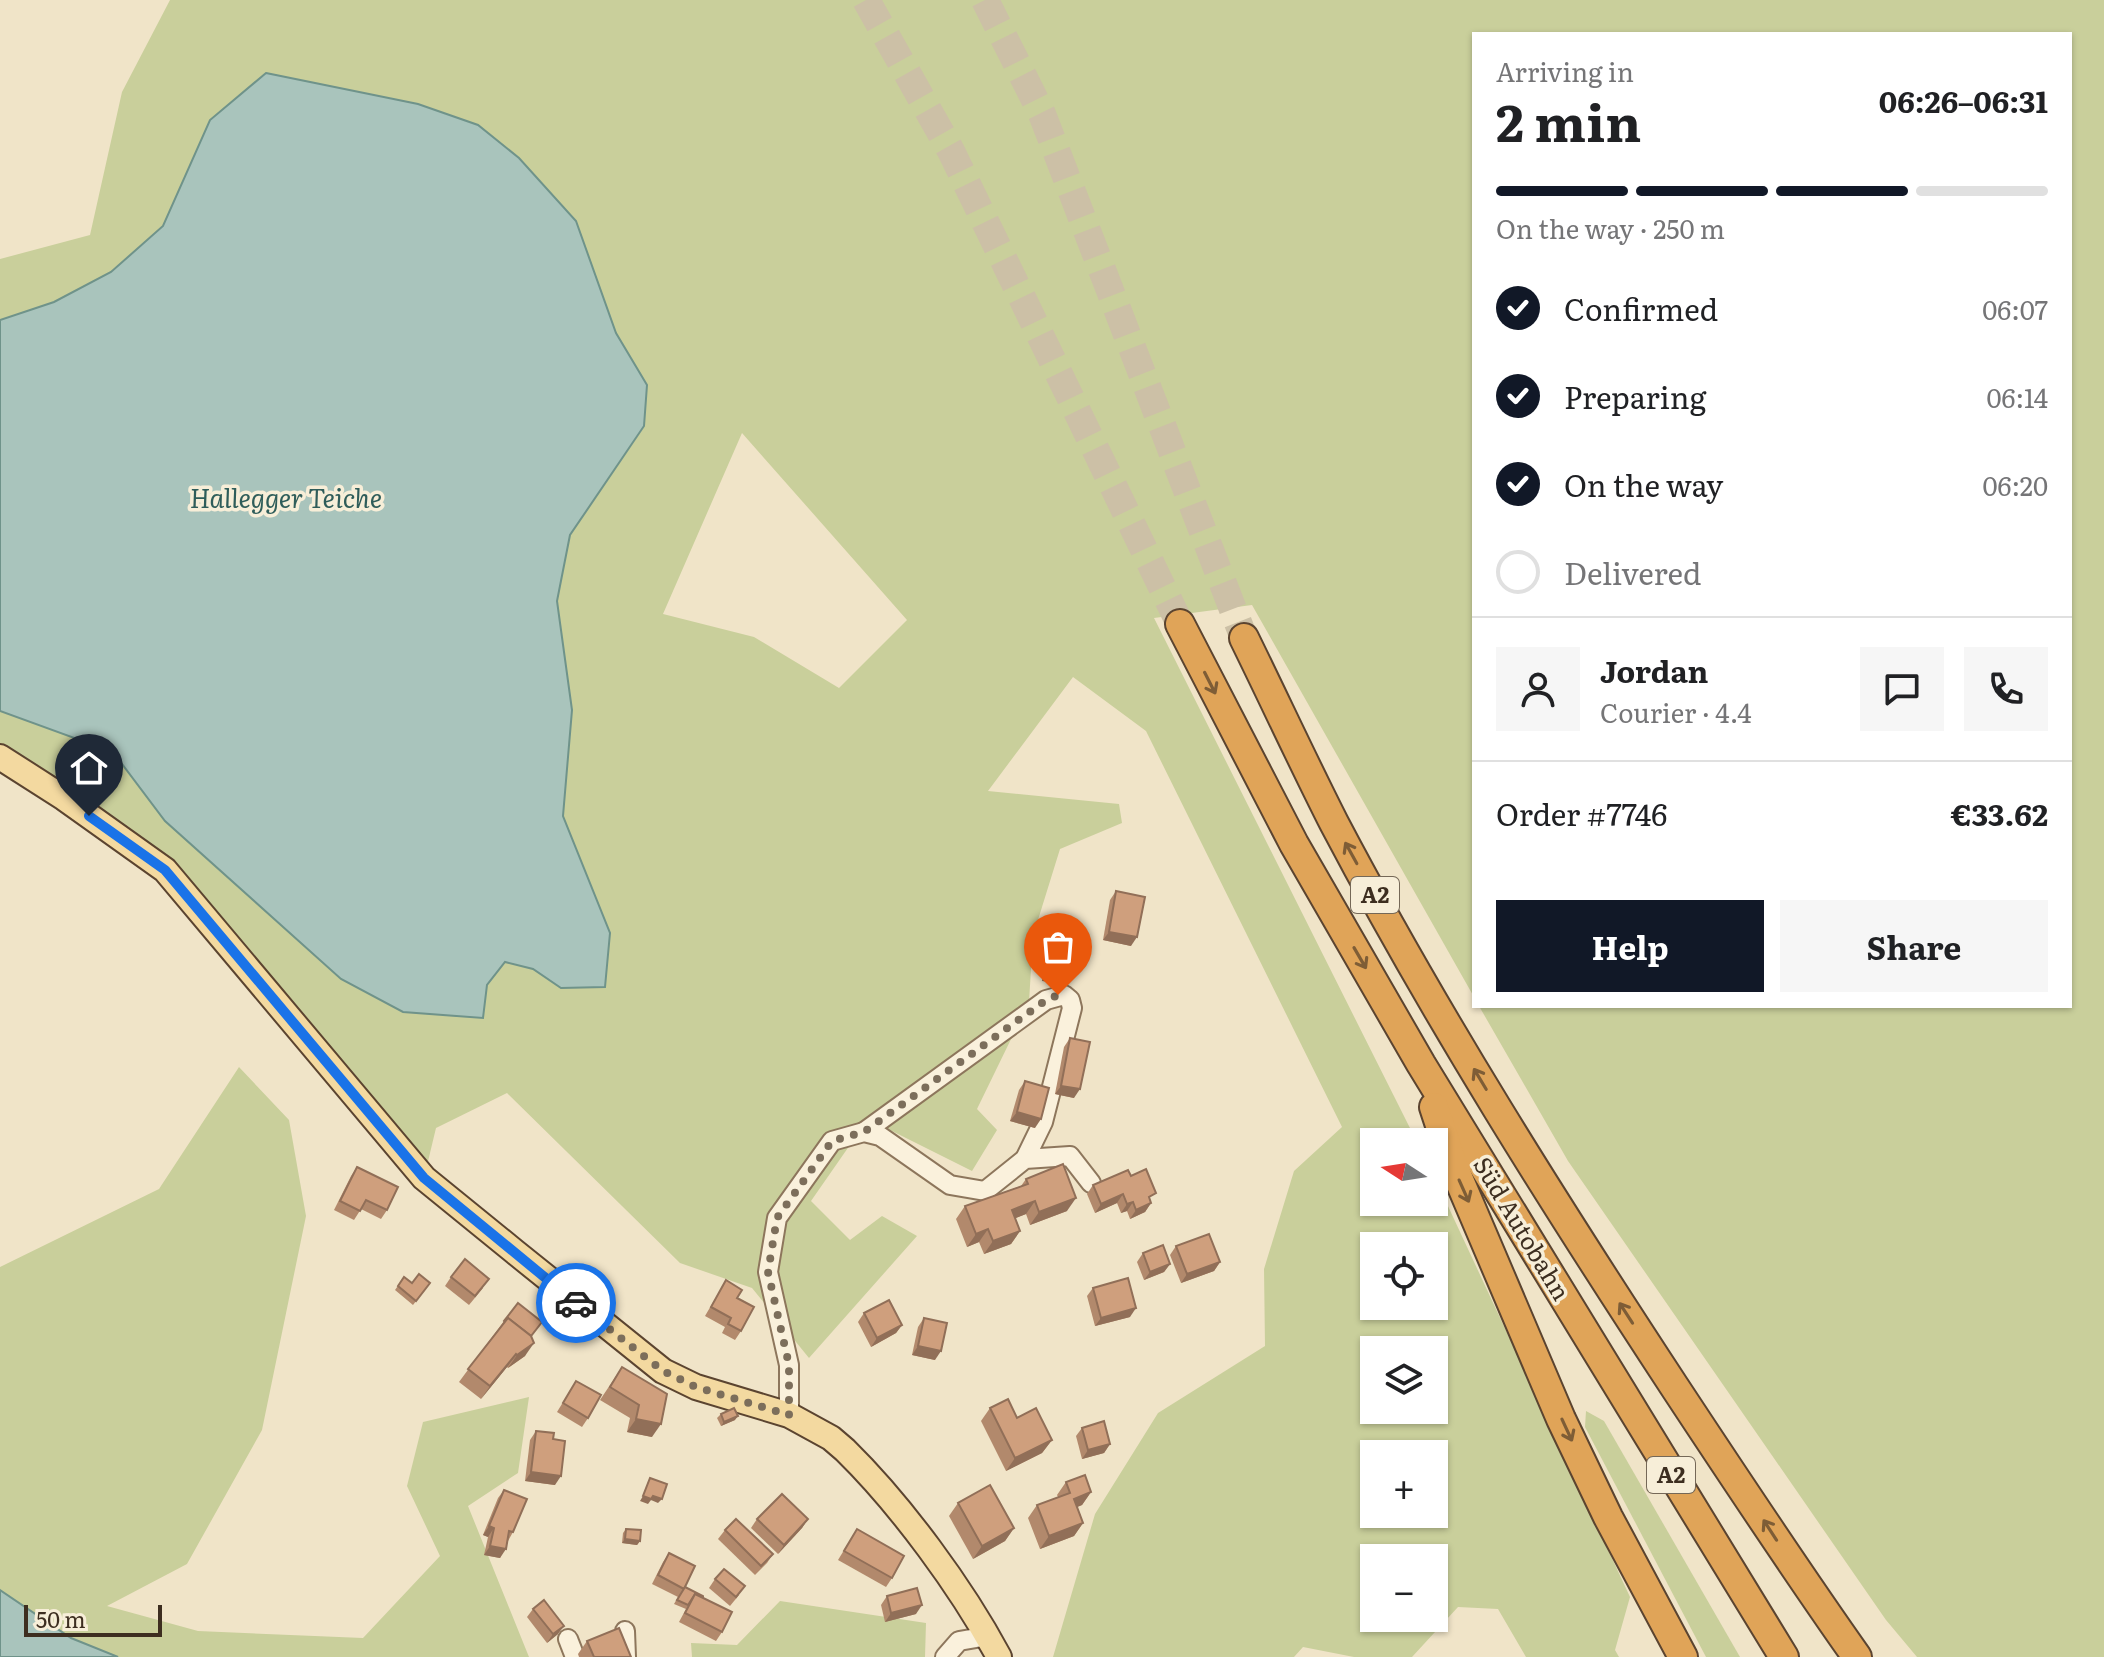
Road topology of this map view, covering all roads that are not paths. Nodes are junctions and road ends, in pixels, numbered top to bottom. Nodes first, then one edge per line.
1 (1180, 624) tunnel mouth
2 (1244, 638) tunnel mouth
3 (4, 766) edge
4 (1421, 1064) junction
5 (864, 1132) junction
6 (1025, 1159) junction
7 (1091, 1183) edge
8 (789, 1415) junction
9 (1813, 1595) junction
10 (1755, 1611) junction
11 (625, 1631) dead end
12 (993, 1647) edge
13 (626, 1657) edge
14 (945, 1657) edge
15 (1683, 1657) edge
16 (1770, 1657) edge
17 (1784, 1657) edge
18 (1857, 1657) edge
19 (1874, 1657) edge

1 -> 4 highway, Süd Autobahn / A2
9 -> 2 highway, Süd Autobahn / A2
3 - 8 main road
4 - 10 highway, Süd Autobahn / A2
4 -> 15 highway
5 - 6 street
5 - 6 street
5 - 8 street
6 - 7 street
8 - 12 main road
9 - 18 highway, Süd Autobahn / A2
9 - 19 highway
10 - 16 highway
10 - 17 highway, Süd Autobahn / A2
11 - 13 street
12 - 14 street

